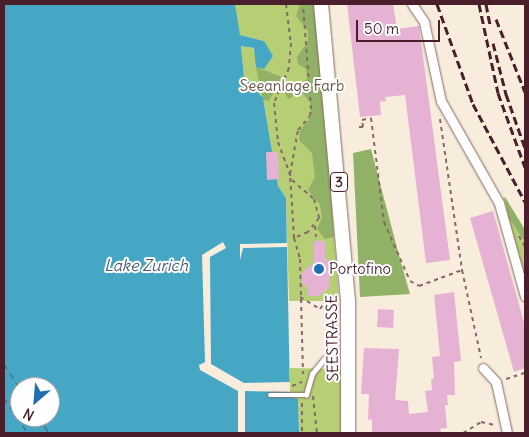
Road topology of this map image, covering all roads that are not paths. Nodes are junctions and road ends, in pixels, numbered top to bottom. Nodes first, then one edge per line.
1 (322, 4) edge
2 (412, 4) edge
3 (525, 296) edge
4 (324, 359) dead end
5 (483, 368) road end
6 (270, 395) dead end
7 (504, 431) edge
8 (348, 433) edge

1 - 8 main road, SEESTRASSE / 3
2 - 3 street
4 - 6 lane
5 - 7 street

